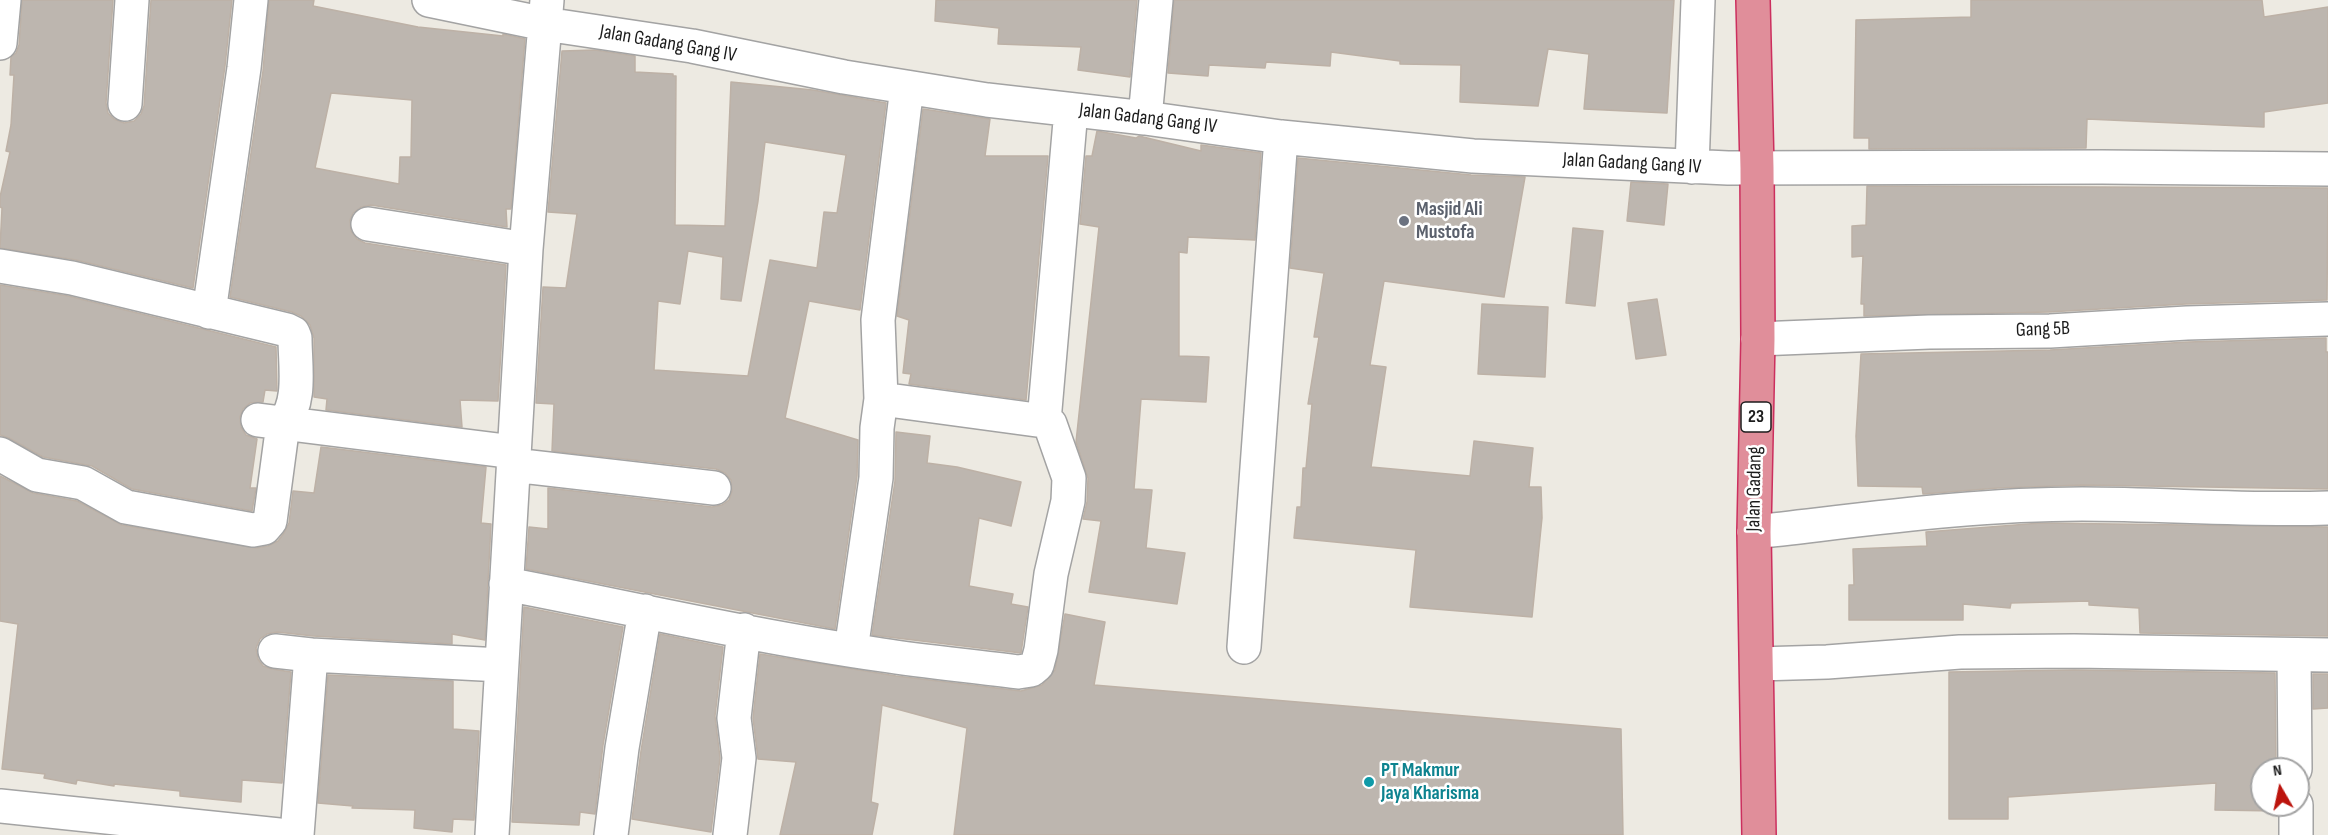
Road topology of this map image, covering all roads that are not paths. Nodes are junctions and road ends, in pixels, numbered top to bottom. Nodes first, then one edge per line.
1 (3, 0) edge
2 (132, 0) edge
3 (251, 0) edge
4 (429, 0) edge
5 (1156, 0) edge
6 (1698, 0) edge
7 (1752, 0) edge
8 (546, 12) edge
9 (0, 43) edge
10 (907, 87) junction
11 (125, 104) dead end
12 (1071, 110) junction
13 (1145, 117) junction
14 (1281, 137) junction
15 (1692, 167) junction
16 (1757, 168) junction
17 (2328, 169) edge
18 (368, 224) dead end
19 (526, 249) junction
20 (0, 266) edge
21 (209, 312) junction
22 (2328, 319) edge
23 (1758, 339) junction
24 (881, 399) junction
25 (1044, 421) junction
26 (271, 422) junction
27 (0, 454) edge
28 (514, 459) junction
29 (714, 488) dead end
30 (2328, 508) edge
31 (1754, 532) junction
32 (506, 584) junction
33 (645, 611) junction
34 (744, 630) junction
35 (1244, 647) dead end
36 (850, 650) junction
37 (275, 651) dead end
38 (312, 655) junction
39 (2294, 655) junction
40 (2328, 655) edge
41 (1758, 664) junction
42 (501, 665) junction
43 (2295, 757) edge
44 (0, 806) edge
45 (2296, 817) edge
46 (94, 826) edge
47 (279, 835) edge
48 (297, 835) edge
49 (492, 835) edge
50 (611, 835) edge
51 (730, 835) edge
52 (1759, 835) edge
53 (2296, 835) edge

1 - 9 street
2 - 11 street
3 - 21 street
4 - 8 street, Jalan Gadang Gang IV
5 - 13 street
6 - 15 street
7 - 16 highway, Jalan Gadang / 23
8 - 10 street, Jalan Gadang Gang IV
8 - 19 street
10 - 12 street, Jalan Gadang Gang IV
10 - 24 street
12 - 13 street, Jalan Gadang Gang IV
12 - 25 street
13 - 14 street, Jalan Gadang Gang IV
14 - 15 street, Jalan Gadang Gang IV
14 - 35 street
15 - 16 street, Jalan Gadang Gang IV
16 - 17 street, Jalan Gadang Gang IV
16 - 23 highway, Jalan Gadang / 23
18 - 19 street
19 - 28 street
20 - 21 street
21 - 26 street
22 - 23 street, Gang 5B
23 - 31 highway, Jalan Gadang / 23
24 - 25 street
24 - 36 street
25 - 36 street
26 - 27 street
26 - 28 street
28 - 29 street
28 - 32 street
30 - 31 street
31 - 41 highway, Jalan Gadang / 23
32 - 33 street
32 - 42 street
33 - 34 street
33 - 50 street
34 - 36 street
34 - 51 street
37 - 38 street
38 - 42 street
38 - 48 street
39 - 40 street
39 - 41 street
39 - 43 street
41 - 52 highway, Jalan Gadang / 23
42 - 49 street
44 - 46 street
45 - 53 street
46 - 47 street

